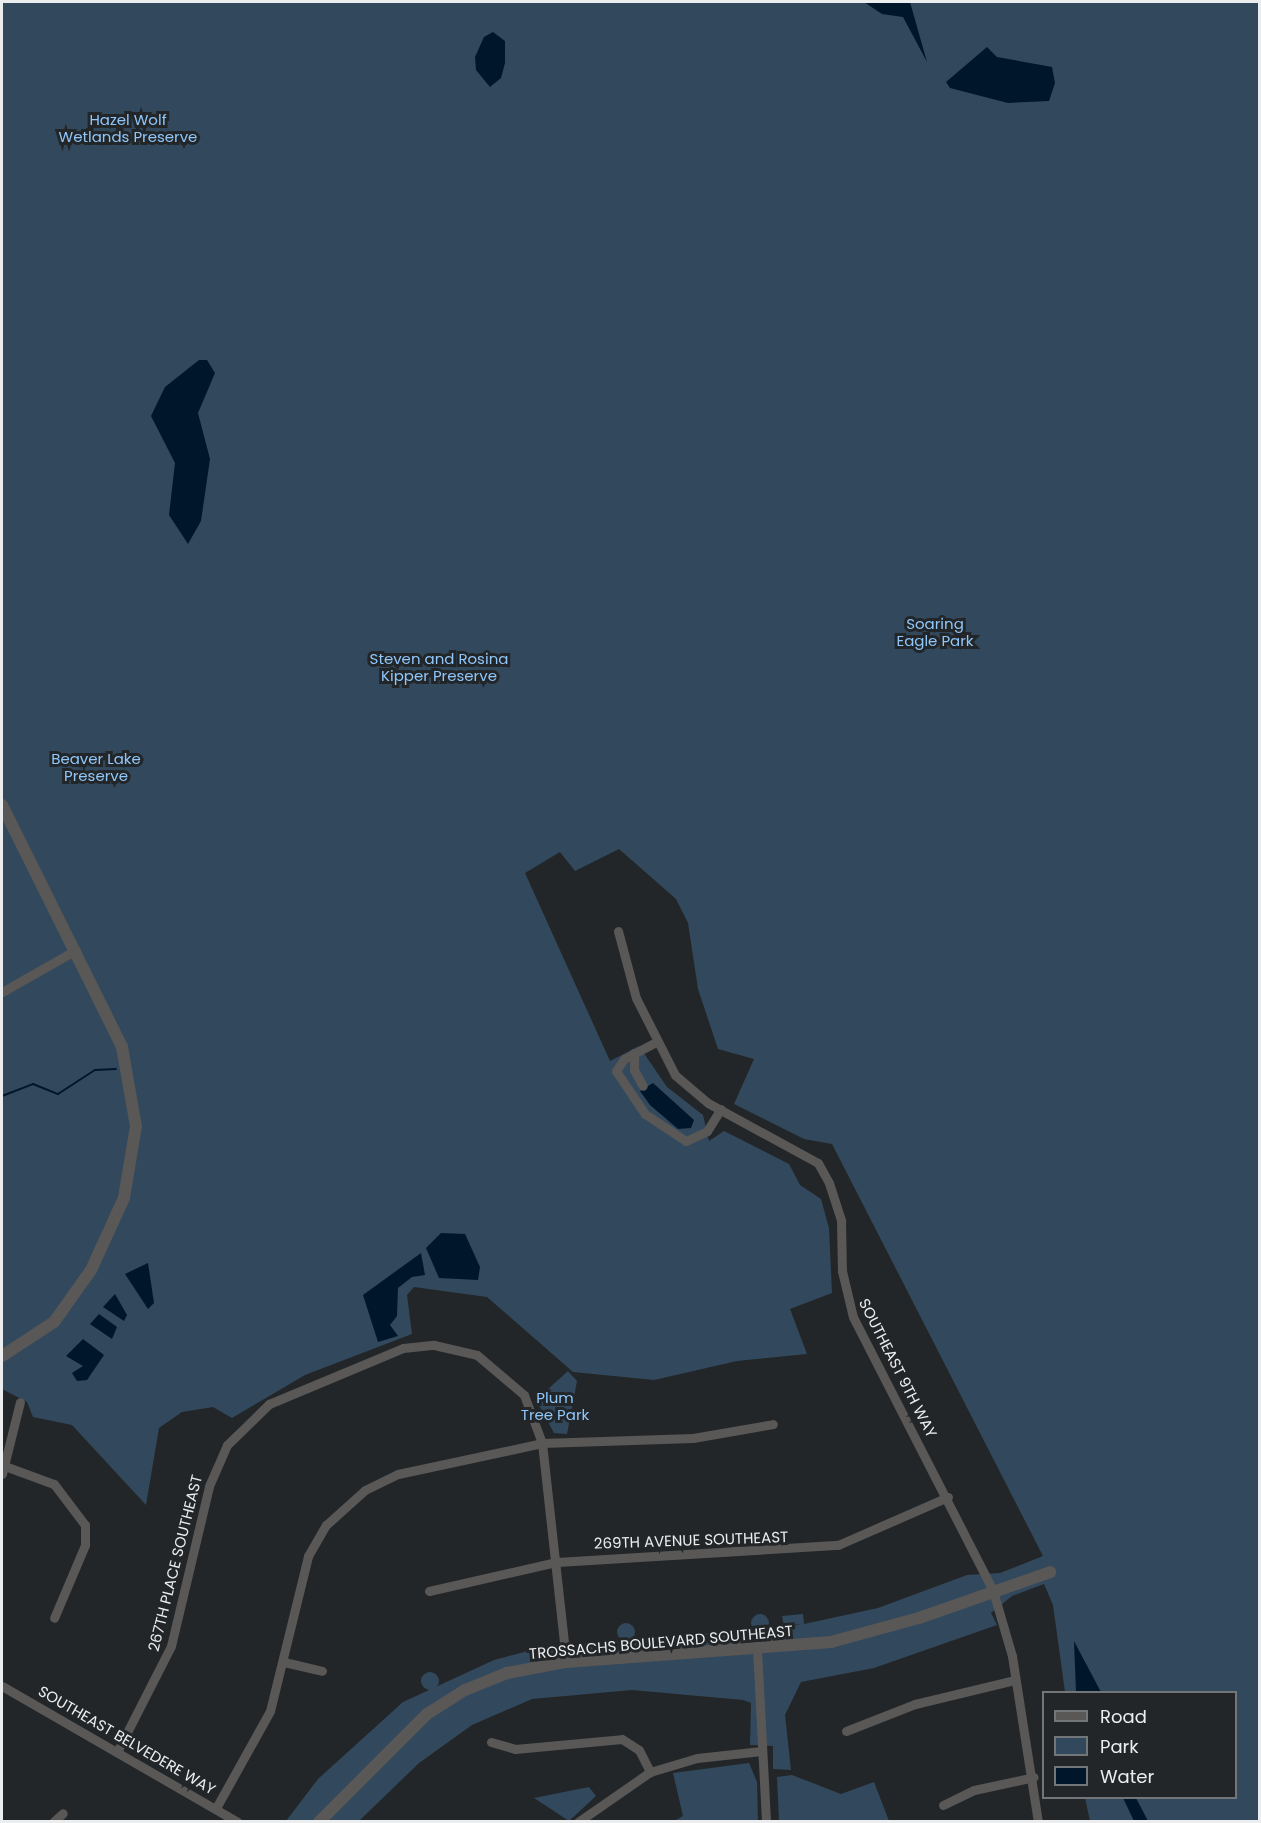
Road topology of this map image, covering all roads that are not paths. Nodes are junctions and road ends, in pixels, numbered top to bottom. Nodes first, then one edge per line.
1 (2, 805) edge
2 (618, 931) dead end
3 (76, 950) junction
4 (2, 992) edge
5 (656, 1042) junction
6 (634, 1053) junction
7 (643, 1086) dead end
8 (720, 1109) junction
9 (2, 1356) edge
10 (20, 1402) dead end
11 (773, 1424) dead end
12 (542, 1443) junction
13 (2, 1468) edge
14 (948, 1497) junction
15 (557, 1562) junction
16 (1050, 1572) dead end
17 (993, 1591) junction
18 (429, 1592) dead end
19 (54, 1618) dead end
20 (757, 1649) junction
21 (284, 1662) junction
22 (566, 1662) junction
23 (322, 1671) dead end
24 (1015, 1680) junction
25 (2, 1686) edge
26 (846, 1731) dead end
27 (491, 1742) dead end
28 (762, 1751) junction
29 (117, 1752) junction
30 (650, 1772) junction
31 (1034, 1777) junction
32 (943, 1805) dead end
33 (216, 1808) junction
34 (63, 1813) dead end
35 (53, 1821) edge
36 (238, 1821) edge
37 (318, 1821) edge
38 (578, 1821) edge
39 (766, 1821) edge
40 (1038, 1821) edge

1 - 3 street
2 - 5 street, SOUTHEAST 9TH WAY
3 - 4 street
3 - 9 street
5 - 6 street
5 - 8 street, SOUTHEAST 9TH WAY
6 - 7 street
6 - 8 street
8 - 14 street, SOUTHEAST 9TH WAY
10 - 13 street
11 - 12 street
12 - 15 street
12 - 21 street
12 - 29 street, 267TH PLACE SOUTHEAST
13 - 19 street
14 - 15 street, 269TH AVENUE SOUTHEAST
14 - 17 street, SOUTHEAST 9TH WAY
15 - 18 street, 269TH AVENUE SOUTHEAST
15 - 22 street
16 - 17 street, TROSSACHS BOULEVARD SOUTHEAST
17 - 20 street, TROSSACHS BOULEVARD SOUTHEAST
17 - 24 street, SOUTHEAST 9TH WAY
20 - 22 street, TROSSACHS BOULEVARD SOUTHEAST
20 - 28 street
21 - 23 street
21 - 33 street
22 - 37 street, TROSSACHS BOULEVARD SOUTHEAST
24 - 26 street
24 - 31 street, SOUTHEAST 9TH WAY
25 - 29 street, SOUTHEAST BELVEDERE WAY
27 - 30 street
28 - 30 street
28 - 39 street
29 - 33 street, SOUTHEAST BELVEDERE WAY
30 - 38 street
31 - 32 street
31 - 40 street, SOUTHEAST 9TH WAY
33 - 36 street, SOUTHEAST BELVEDERE WAY
34 - 35 street

